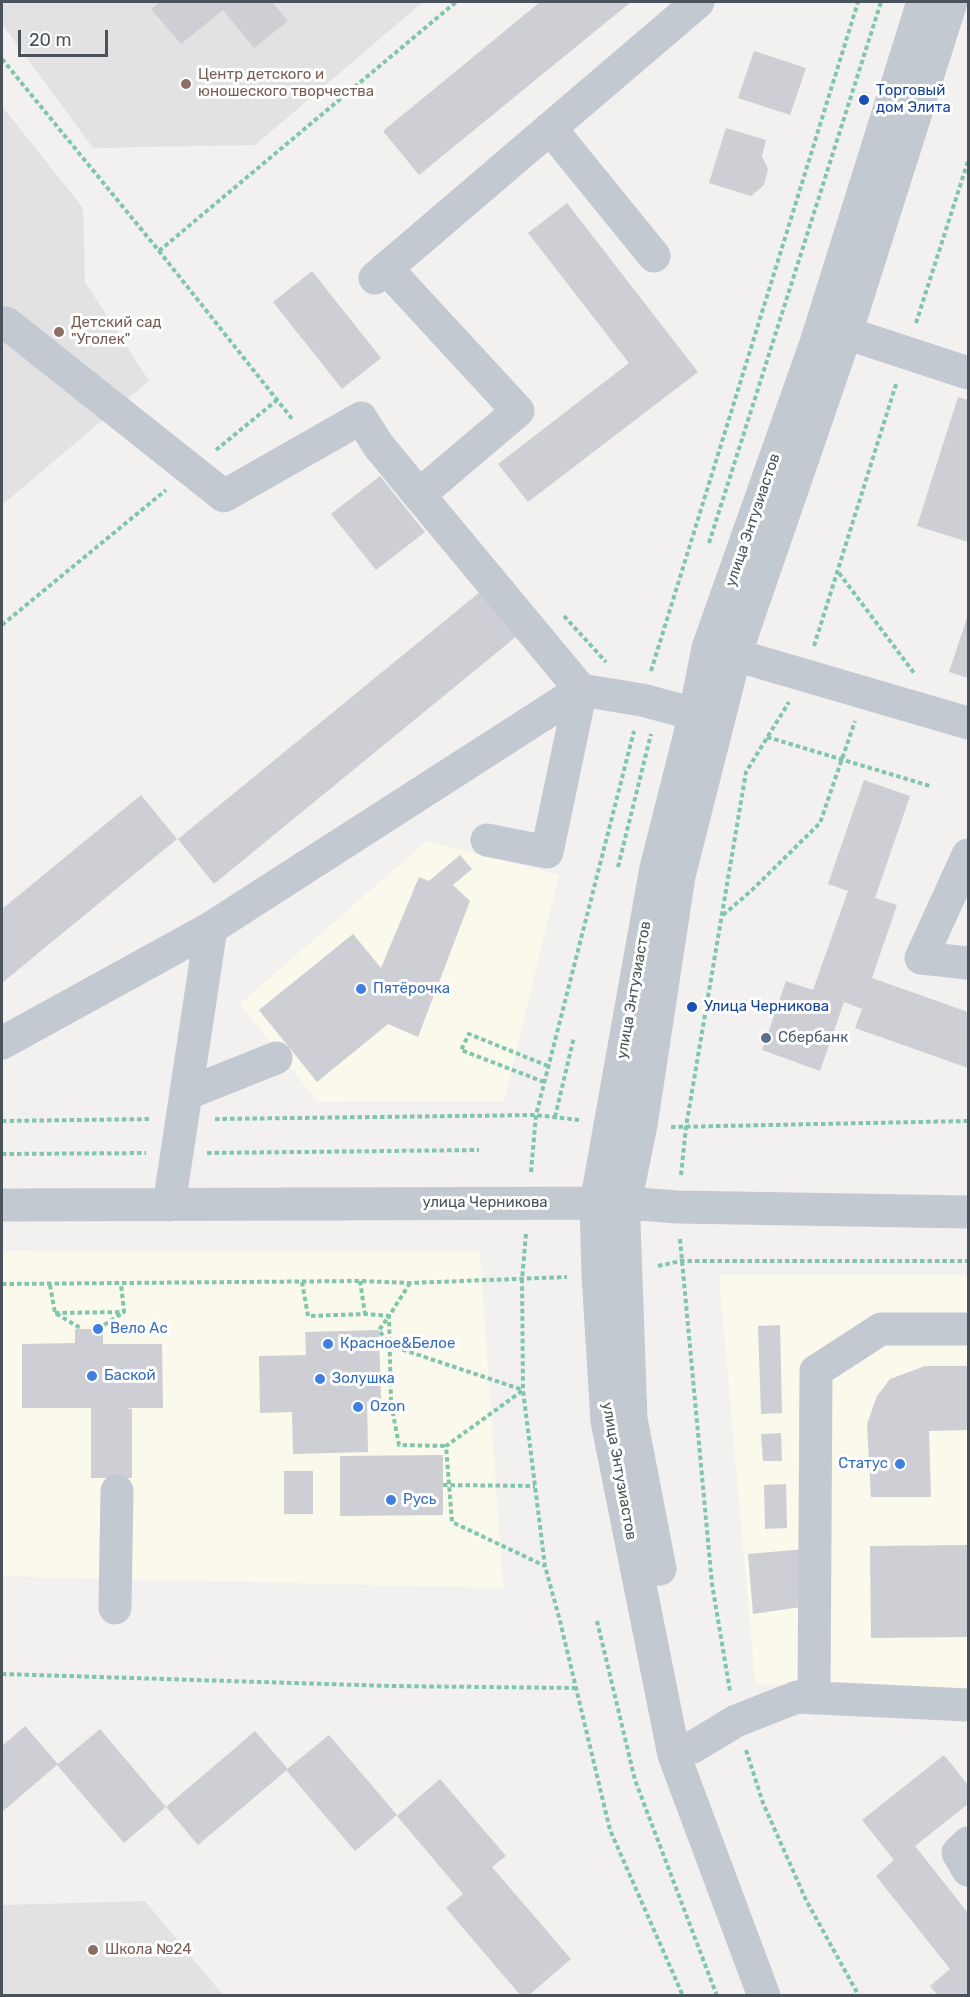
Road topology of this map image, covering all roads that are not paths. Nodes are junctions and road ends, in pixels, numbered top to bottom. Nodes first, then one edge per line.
1 (698, 2) edge
2 (923, 2) edge
3 (951, 2) edge
4 (550, 128) junction
5 (654, 255) dead end
6 (6, 323) dead end
7 (846, 333) junction
8 (969, 373) edge
9 (419, 495) junction
10 (735, 656) junction
11 (581, 690) junction
12 (695, 714) junction
13 (958, 721) edge
14 (487, 840) dead end
15 (969, 855) edge
16 (211, 928) junction
17 (969, 963) edge
18 (2, 1043) edge
19 (276, 1059) dead end
20 (184, 1107) junction
21 (626, 1124) junction
22 (169, 1204) junction
23 (2, 1205) edge
24 (527, 1212) junction
25 (969, 1212) edge
26 (610, 1213) junction
27 (2, 1223) edge
28 (969, 1228) edge
29 (612, 1275) junction
30 (969, 1329) edge
31 (117, 1491) dead end
32 (115, 1608) dead end
33 (814, 1698) junction
34 (969, 1705) edge
35 (693, 1747) junction
36 (969, 1843) edge
37 (969, 1870) edge
38 (764, 1995) edge
39 (783, 1995) edge

1 - 4 street
2 - 12 street, улица Энтузиастов
3 - 7 street
4 - 5 street
4 - 9 street
6 - 9 street
7 - 8 street
7 - 10 street
9 - 11 street
10 - 13 street
10 - 21 street
11 - 12 street
11 - 14 street
11 - 16 street
12 - 21 street, улица Энтузиастов
15 - 17 street
16 - 18 street
16 - 20 street
19 - 20 street
20 - 22 street
21 - 26 street, улица Энтузиастов
22 - 23 street, улица Черникова
22 - 24 street, улица Черникова
24 - 26 street, улица Черникова
24 - 27 street, улица Черникова
25 - 26 street, улица Черникова
26 - 28 street, улица Черникова
26 - 29 street, улица Энтузиастов
29 - 35 street
29 - 38 street, улица Энтузиастов
30 - 33 street
31 - 32 street
33 - 34 street
33 - 35 street
35 - 39 street
36 - 37 street

